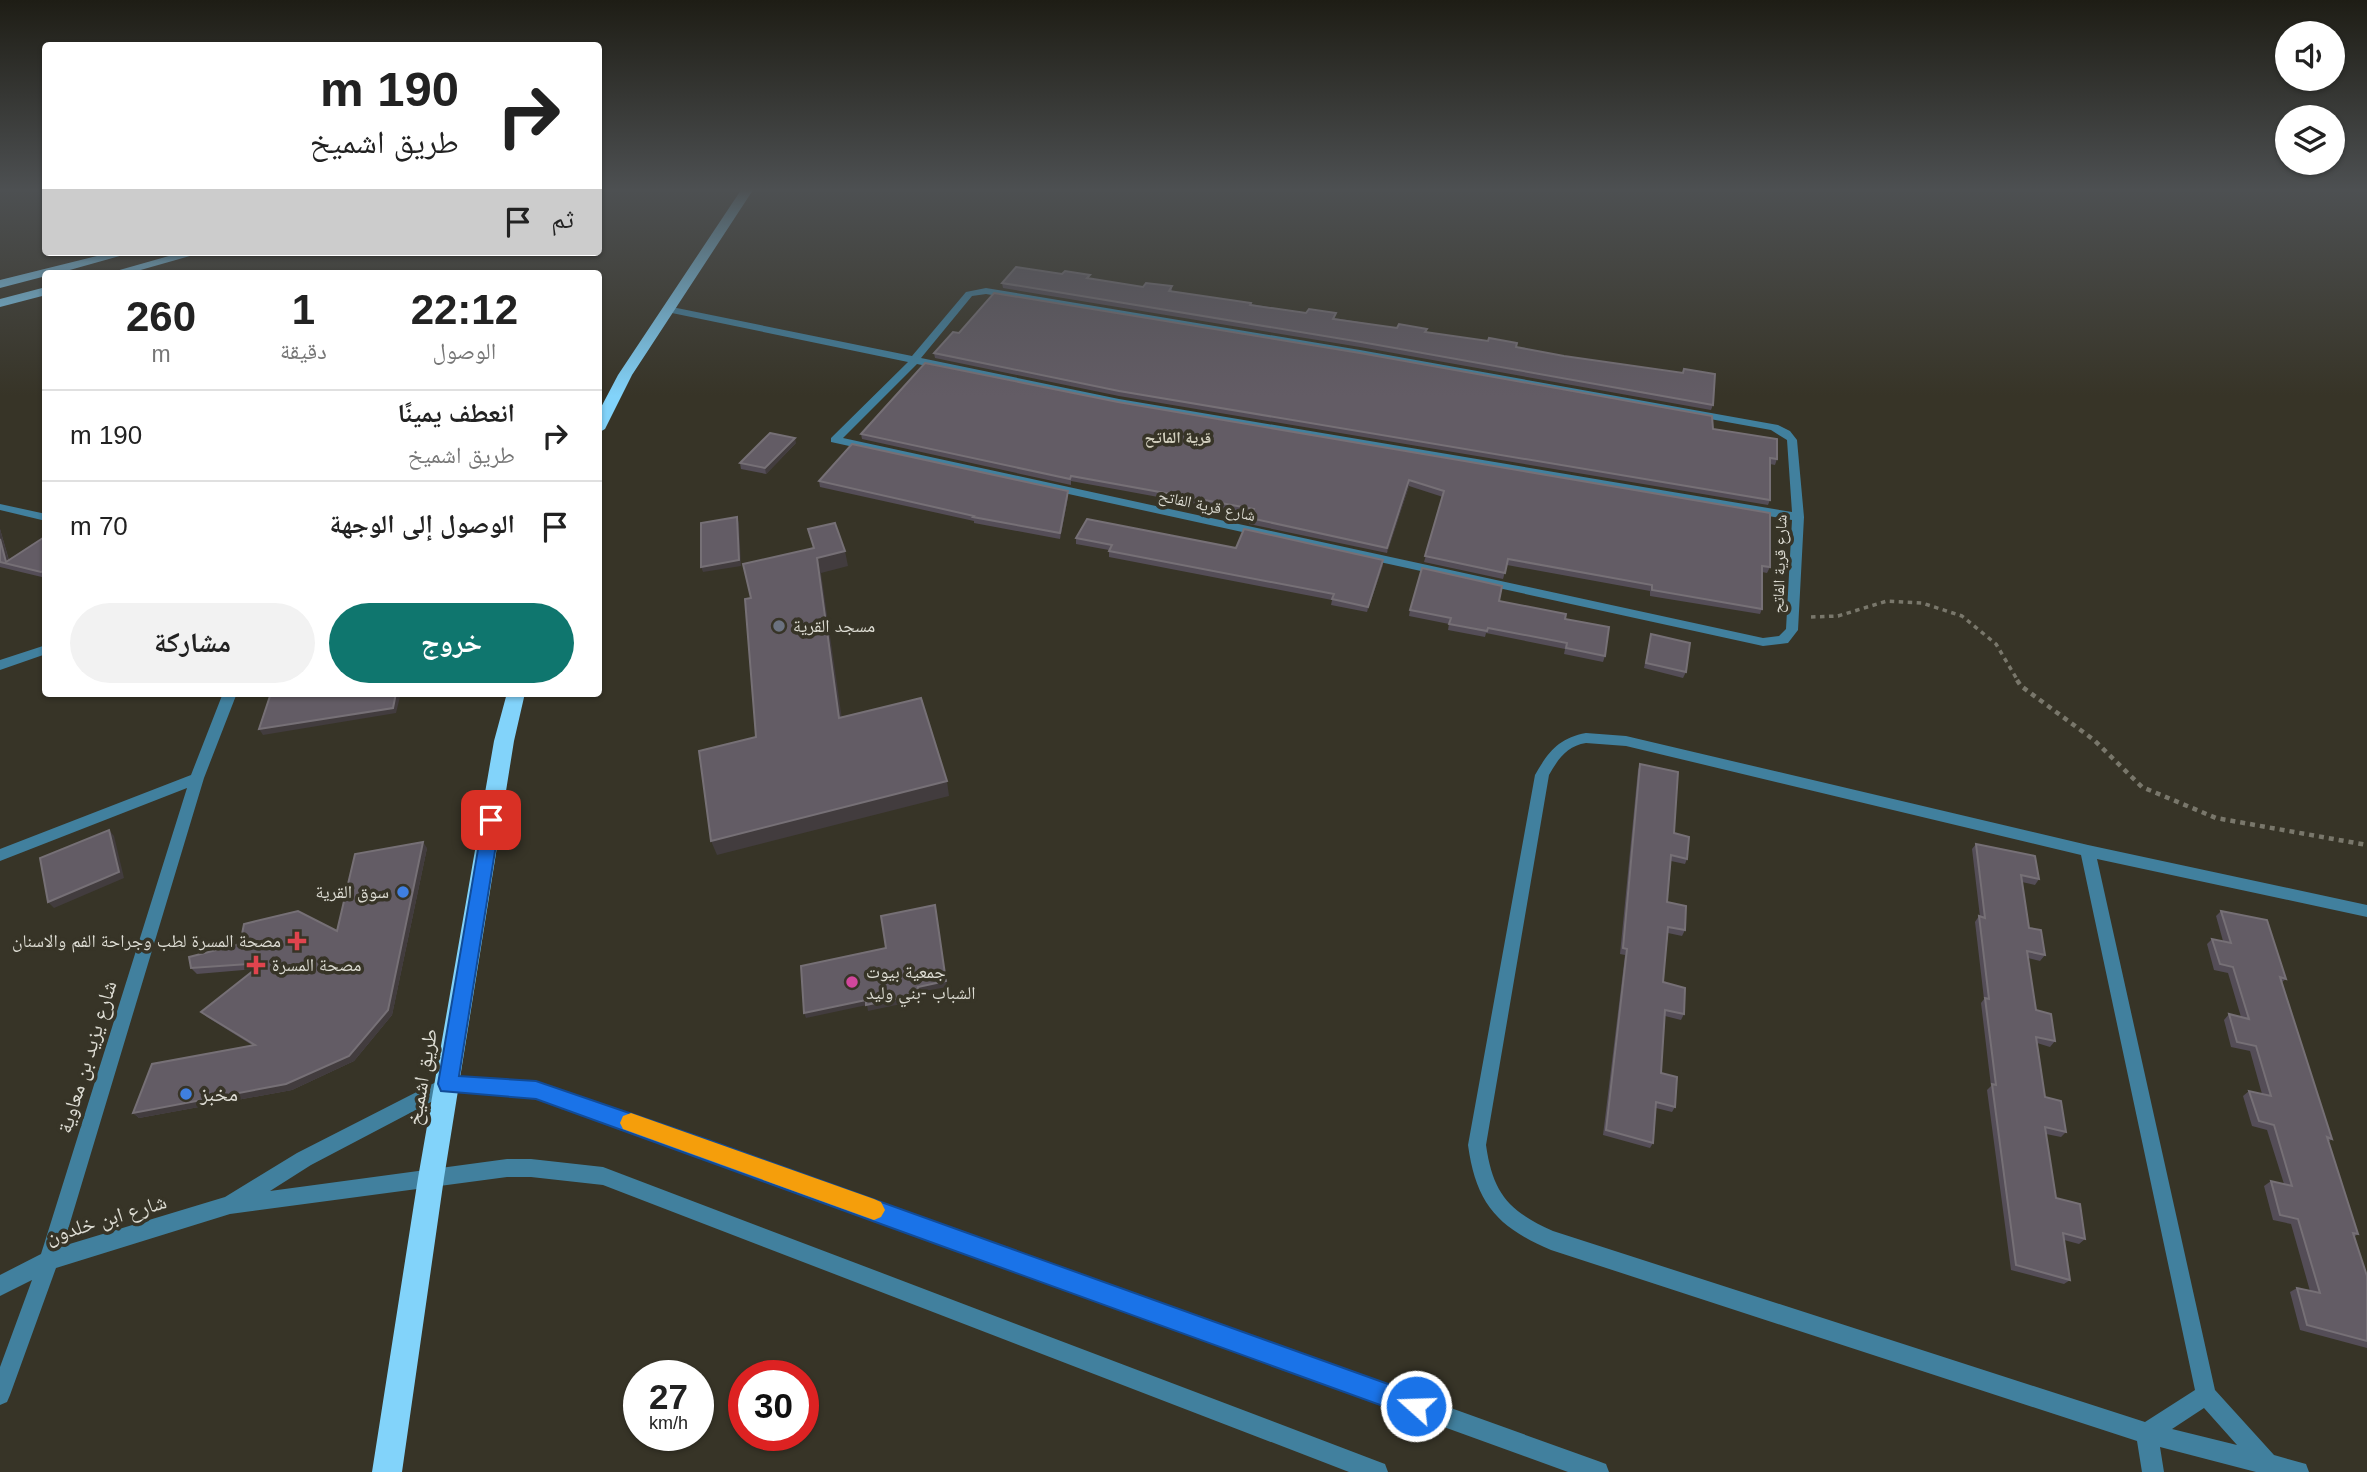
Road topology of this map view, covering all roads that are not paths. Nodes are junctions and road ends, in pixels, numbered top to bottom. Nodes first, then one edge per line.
1 (102, 259) edge
2 (172, 259) edge
3 (701, 259) edge
4 (58, 270) edge
5 (127, 270) edge
6 (42, 274) edge
7 (0, 285) edge
8 (42, 292) edge
9 (0, 303) edge
10 (667, 309) junction
11 (914, 361) junction
12 (602, 421) edge
13 (0, 508) edge
14 (42, 517) edge
15 (1798, 517) junction
16 (42, 650) edge
17 (0, 665) edge
18 (228, 697) edge
19 (515, 697) edge
20 (197, 778) junction
21 (2088, 851) junction
22 (0, 855) edge
23 (2367, 911) edge
24 (448, 1084) junction
25 (431, 1178) junction
26 (230, 1205) junction
27 (49, 1260) junction
28 (0, 1286) edge
29 (0, 1395) edge
30 (2206, 1395) junction
31 (2147, 1433) junction
32 (2267, 1467) edge
33 (387, 1472) edge
34 (1377, 1472) edge
35 (1598, 1472) edge
36 (2153, 1472) edge
37 (2298, 1472) edge

1 - 4 highway
2 - 5 highway
3 - 10 highway
6 - 7 highway
8 - 9 highway
10 - 11 street
10 - 12 highway
11 - 15 street
11 - 15 street, شارع قرية الفاتح
11 - 15 street, شارع قرية الفاتح
13 - 14 street
16 - 17 street
18 - 20 street, شارع يزيد بن معاوية
19 - 24 highway, طريق اشميخ
20 - 22 street
20 - 27 street, شارع يزيد بن معاوية
21 - 23 street
21 - 30 street
21 - 31 street
24 - 25 highway, طريق اشميخ
24 - 26 street
24 - 35 street
25 - 26 street
25 - 33 highway, طريق اشميخ
25 - 34 street
26 - 27 street, شارع ابن خلدون
27 - 28 street, شارع ابن خلدون
27 - 29 street, شارع يزيد بن معاوية
30 - 31 street
30 - 32 street
31 - 32 street
31 - 36 street
32 - 37 street

